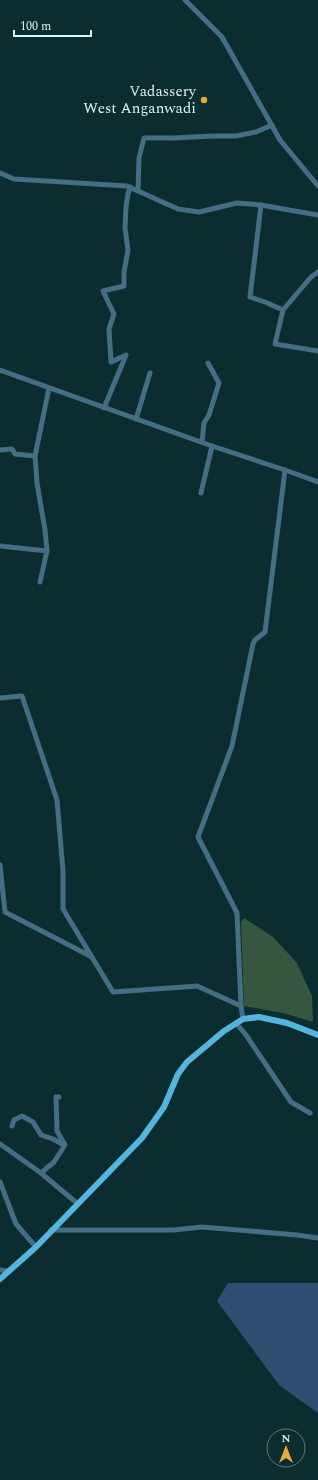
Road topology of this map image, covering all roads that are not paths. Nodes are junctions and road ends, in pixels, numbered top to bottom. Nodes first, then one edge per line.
1 (185, 0) edge
2 (272, 125) junction
3 (0, 173) edge
4 (318, 186) edge
5 (130, 187) junction
6 (138, 191) junction
7 (261, 205) junction
8 (318, 215) edge
9 (318, 272) edge
10 (283, 310) junction
11 (318, 351) edge
12 (208, 363) dead end
13 (0, 370) edge
14 (150, 373) dead end
15 (49, 388) junction
16 (104, 408) junction
17 (136, 419) junction
18 (202, 442) junction
19 (212, 446) junction
20 (0, 450) edge
21 (35, 456) junction
22 (285, 470) junction
23 (318, 482) edge
24 (201, 493) dead end
25 (0, 546) edge
26 (47, 551) junction
27 (40, 582) dead end
28 (0, 698) edge
29 (0, 865) edge
30 (92, 958) junction
31 (241, 1006) junction
32 (243, 1019) junction
33 (236, 1023) junction
34 (318, 1035) edge
35 (59, 1097) dead end
36 (310, 1112) dead end
37 (12, 1126) dead end
38 (0, 1144) edge
39 (65, 1145) junction
40 (41, 1173) junction
41 (0, 1182) edge
42 (78, 1204) junction
43 (51, 1230) junction
44 (318, 1238) edge
45 (36, 1246) junction
46 (0, 1270) edge
47 (9, 1270) junction
48 (0, 1279) edge

1 - 2 street
2 - 4 street
2 - 6 street
3 - 5 street
5 - 6 street
5 - 16 street
6 - 7 street
7 - 8 street
7 - 10 street
9 - 10 street
10 - 11 street
12 - 18 street
13 - 15 street
14 - 17 street
15 - 16 street
15 - 21 street
16 - 17 street
17 - 18 street
18 - 19 street
19 - 22 street
19 - 24 street
20 - 21 street
21 - 26 street
22 - 23 street
22 - 31 street
25 - 26 street
26 - 27 street
28 - 30 street
29 - 30 street
30 - 31 street
31 - 32 street
32 - 33 main road
32 - 34 main road
33 - 36 street
33 - 42 main road
35 - 39 street
37 - 39 street
38 - 40 street
39 - 40 street
40 - 42 street
41 - 45 street
42 - 43 main road
43 - 44 street
43 - 45 main road
45 - 47 main road
46 - 47 street
47 - 48 main road

